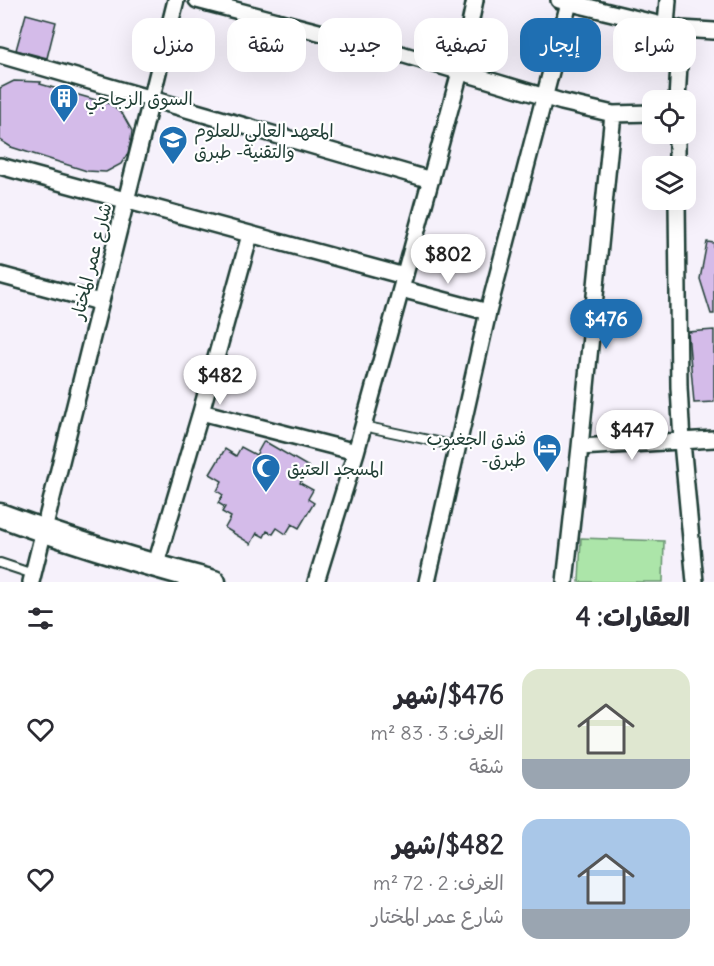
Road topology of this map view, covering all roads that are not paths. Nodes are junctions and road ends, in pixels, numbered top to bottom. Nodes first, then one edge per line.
1 (176, 0) edge
2 (197, 0) edge
3 (475, 0) edge
4 (668, 0) edge
5 (564, 1) edge
6 (471, 18) edge
7 (633, 18) edge
8 (671, 18) edge
9 (696, 30) edge
10 (714, 31) edge
11 (0, 55) edge
12 (414, 58) edge
13 (460, 72) joint
14 (675, 72) edge
15 (676, 90) edge
16 (544, 96) junction
17 (151, 98) junction
18 (642, 113) edge
19 (613, 114) junction
20 (0, 166) edge
21 (431, 180) junction
22 (126, 201) junction
23 (677, 210) edge
24 (249, 235) junction
25 (0, 275) edge
26 (403, 283) junction
27 (100, 302) junction
28 (488, 312) junction
29 (201, 412) junction
30 (363, 426) junction
31 (714, 439) edge
32 (682, 442) junction
33 (457, 446) junction
34 (580, 447) junction
35 (356, 452) junction
36 (0, 515) edge
37 (44, 531) junction
38 (0, 563) edge
39 (155, 567) junction
40 (32, 578) edge
41 (214, 582) edge
42 (316, 582) edge
43 (427, 582) edge
44 (565, 582) edge
45 (695, 582) edge

1 - 17 street, شارع عمر المختار
2 - 12 street
3 - 6 street
4 - 8 street
5 - 7 street
5 - 16 street
9 - 10 street
11 - 17 street
13 - 16 street
13 - 21 street
14 - 15 street
16 - 19 street
16 - 28 street
17 - 21 street
17 - 22 street, شارع عمر المختار
18 - 19 street
19 - 34 street
20 - 22 street
21 - 26 street
22 - 24 street
22 - 27 street, شارع عمر المختار
23 - 32 street
24 - 26 street
24 - 29 street
25 - 27 street
26 - 28 street
26 - 30 street
27 - 37 street, شارع عمر المختار
28 - 33 street
29 - 35 street
29 - 39 street
30 - 33 lane
30 - 35 street
31 - 32 street
32 - 34 street
32 - 45 street
33 - 43 street
34 - 44 street
35 - 42 street
36 - 37 street
37 - 39 street
37 - 40 street, شارع عمر المختار
38 - 40 lane
39 - 41 street

